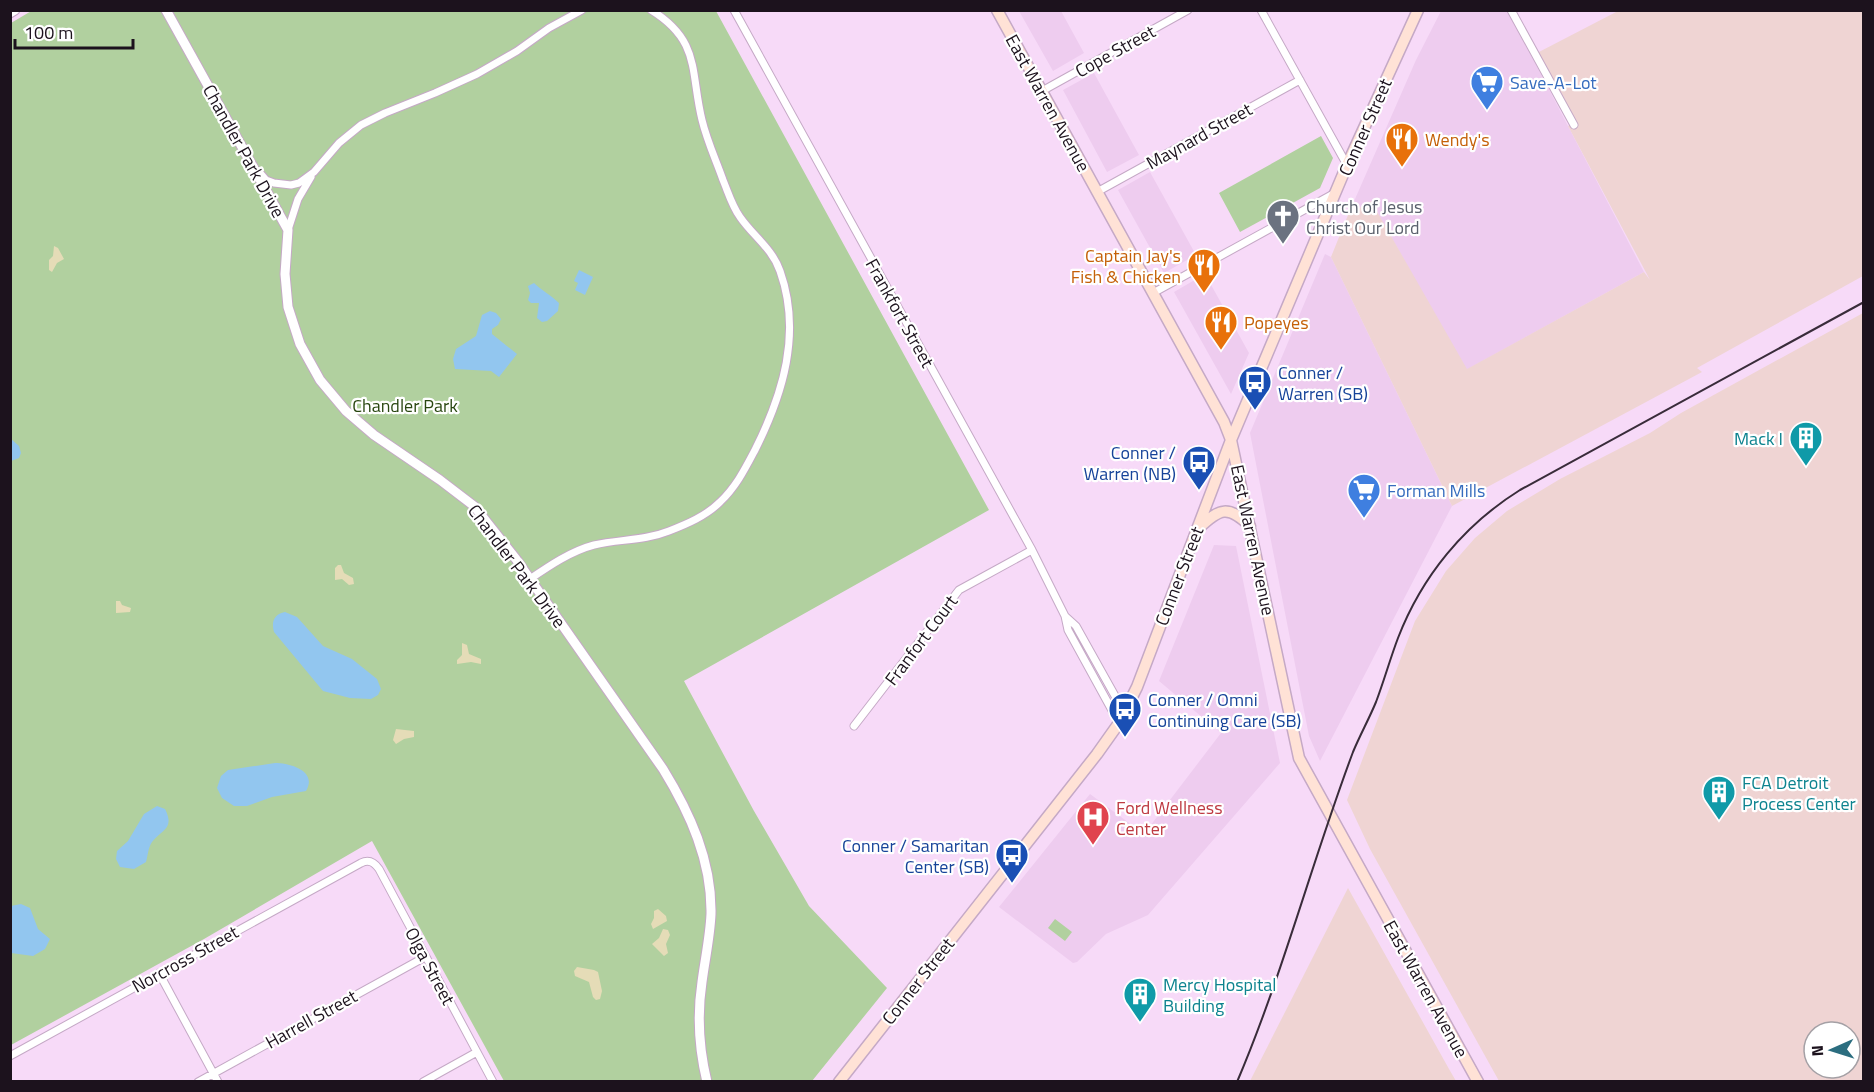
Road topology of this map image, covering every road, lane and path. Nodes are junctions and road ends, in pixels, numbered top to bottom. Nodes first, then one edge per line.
1 (15, 10) edge
2 (166, 10) edge
3 (582, 10) edge
4 (651, 10) edge
5 (734, 10) edge
6 (997, 10) edge
7 (1188, 10) edge
8 (1262, 10) edge
9 (1418, 10) edge
10 (1511, 10) edge
11 (10, 13) edge
12 (1300, 80) junction
13 (1042, 91) junction
14 (1574, 124) dead end
15 (1347, 165) junction
16 (253, 166) junction
17 (314, 172) junction
18 (1097, 192) junction
19 (1336, 192) junction
20 (288, 230) junction
21 (1153, 293) junction
22 (1231, 440) junction
23 (1250, 526) junction
24 (1197, 530) junction
25 (1032, 550) junction
26 (530, 579) junction
27 (1065, 616) junction
28 (1124, 712) junction
29 (1119, 723) junction
30 (854, 726) dead end
31 (361, 863) joint
32 (424, 957) junction
33 (159, 973) junction
34 (477, 1052) junction
35 (10, 1056) edge
36 (214, 1073) junction
37 (198, 1082) edge
38 (218, 1082) edge
39 (423, 1082) edge
40 (493, 1082) edge
41 (707, 1082) edge
42 (839, 1082) edge
43 (1478, 1082) edge

1 - 11 street
2 - 16 street, Chandler Park Drive
3 - 17 street
4 - 26 street
5 - 25 street, Frankfort Street
6 - 13 main road, East Warren Avenue
7 - 13 street, Cope Street
8 - 12 street
9 - 15 main road, Conner Street
10 - 14 street
12 - 15 street
12 - 18 street, Maynard Street
13 - 18 main road, East Warren Avenue
15 - 19 main road, Conner Street
16 - 17 street
16 - 20 street, Chandler Park Drive
17 - 20 street
18 - 21 main road, East Warren Avenue
19 - 21 street
19 - 22 main road, Conner Street
20 - 26 street, Chandler Park Drive
21 - 22 main road, East Warren Avenue
22 - 23 main road, East Warren Avenue
22 - 24 main road, Conner Street
23 - 24 main road
23 - 43 main road, East Warren Avenue
24 - 28 main road, Conner Street
25 - 27 street, Frankfort Street
25 - 30 street, Franfort Court
26 - 41 street, Chandler Park Drive
27 - 28 street
27 - 29 street
28 - 29 main road, Conner Street
29 - 42 main road, Conner Street
31 - 32 street, Olga Street
31 - 33 street, Norcross Street
32 - 34 street, Olga Street
32 - 36 street, Harrell Street
33 - 35 street, Norcross Street
33 - 36 street
34 - 39 street
34 - 40 street, Olga Street
36 - 37 street, Harrell Street
36 - 38 street

